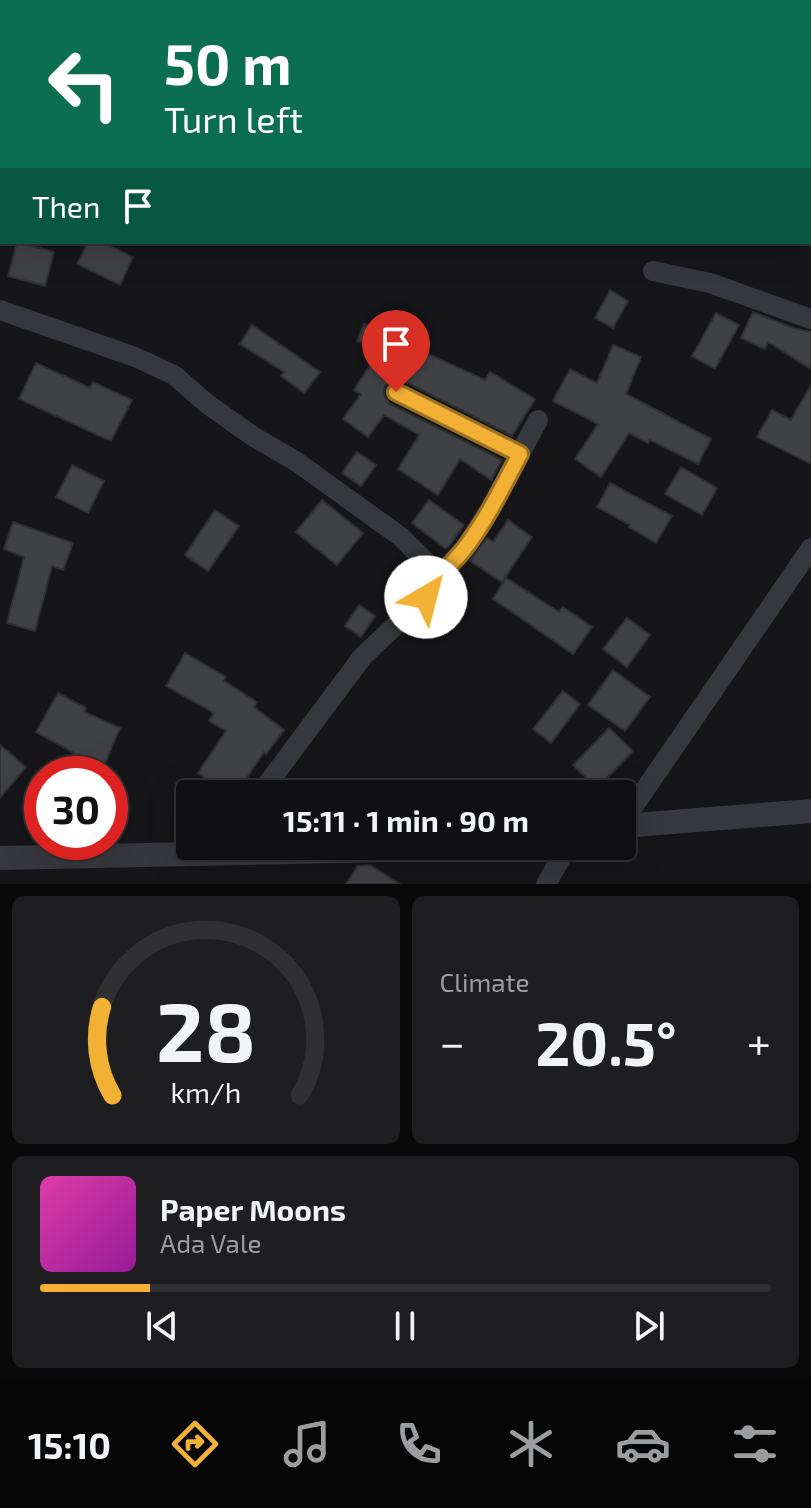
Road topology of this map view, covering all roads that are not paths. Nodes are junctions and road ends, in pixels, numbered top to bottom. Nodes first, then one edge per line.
1 (653, 271) dead end
2 (0, 310) edge
3 (811, 319) edge
4 (396, 392) dead end
5 (538, 420) dead end
6 (520, 454) junction
7 (811, 548) edge
8 (431, 585) junction
9 (270, 780) edge
10 (636, 804) edge
11 (811, 811) edge
12 (636, 823) edge
13 (176, 852) edge
14 (0, 858) edge
15 (560, 860) edge
16 (546, 884) edge

1 - 3 street
2 - 8 street
4 - 6 street
5 - 6 street
6 - 8 street
7 - 10 street
8 - 9 street
11 - 12 street
13 - 14 street
15 - 16 street

